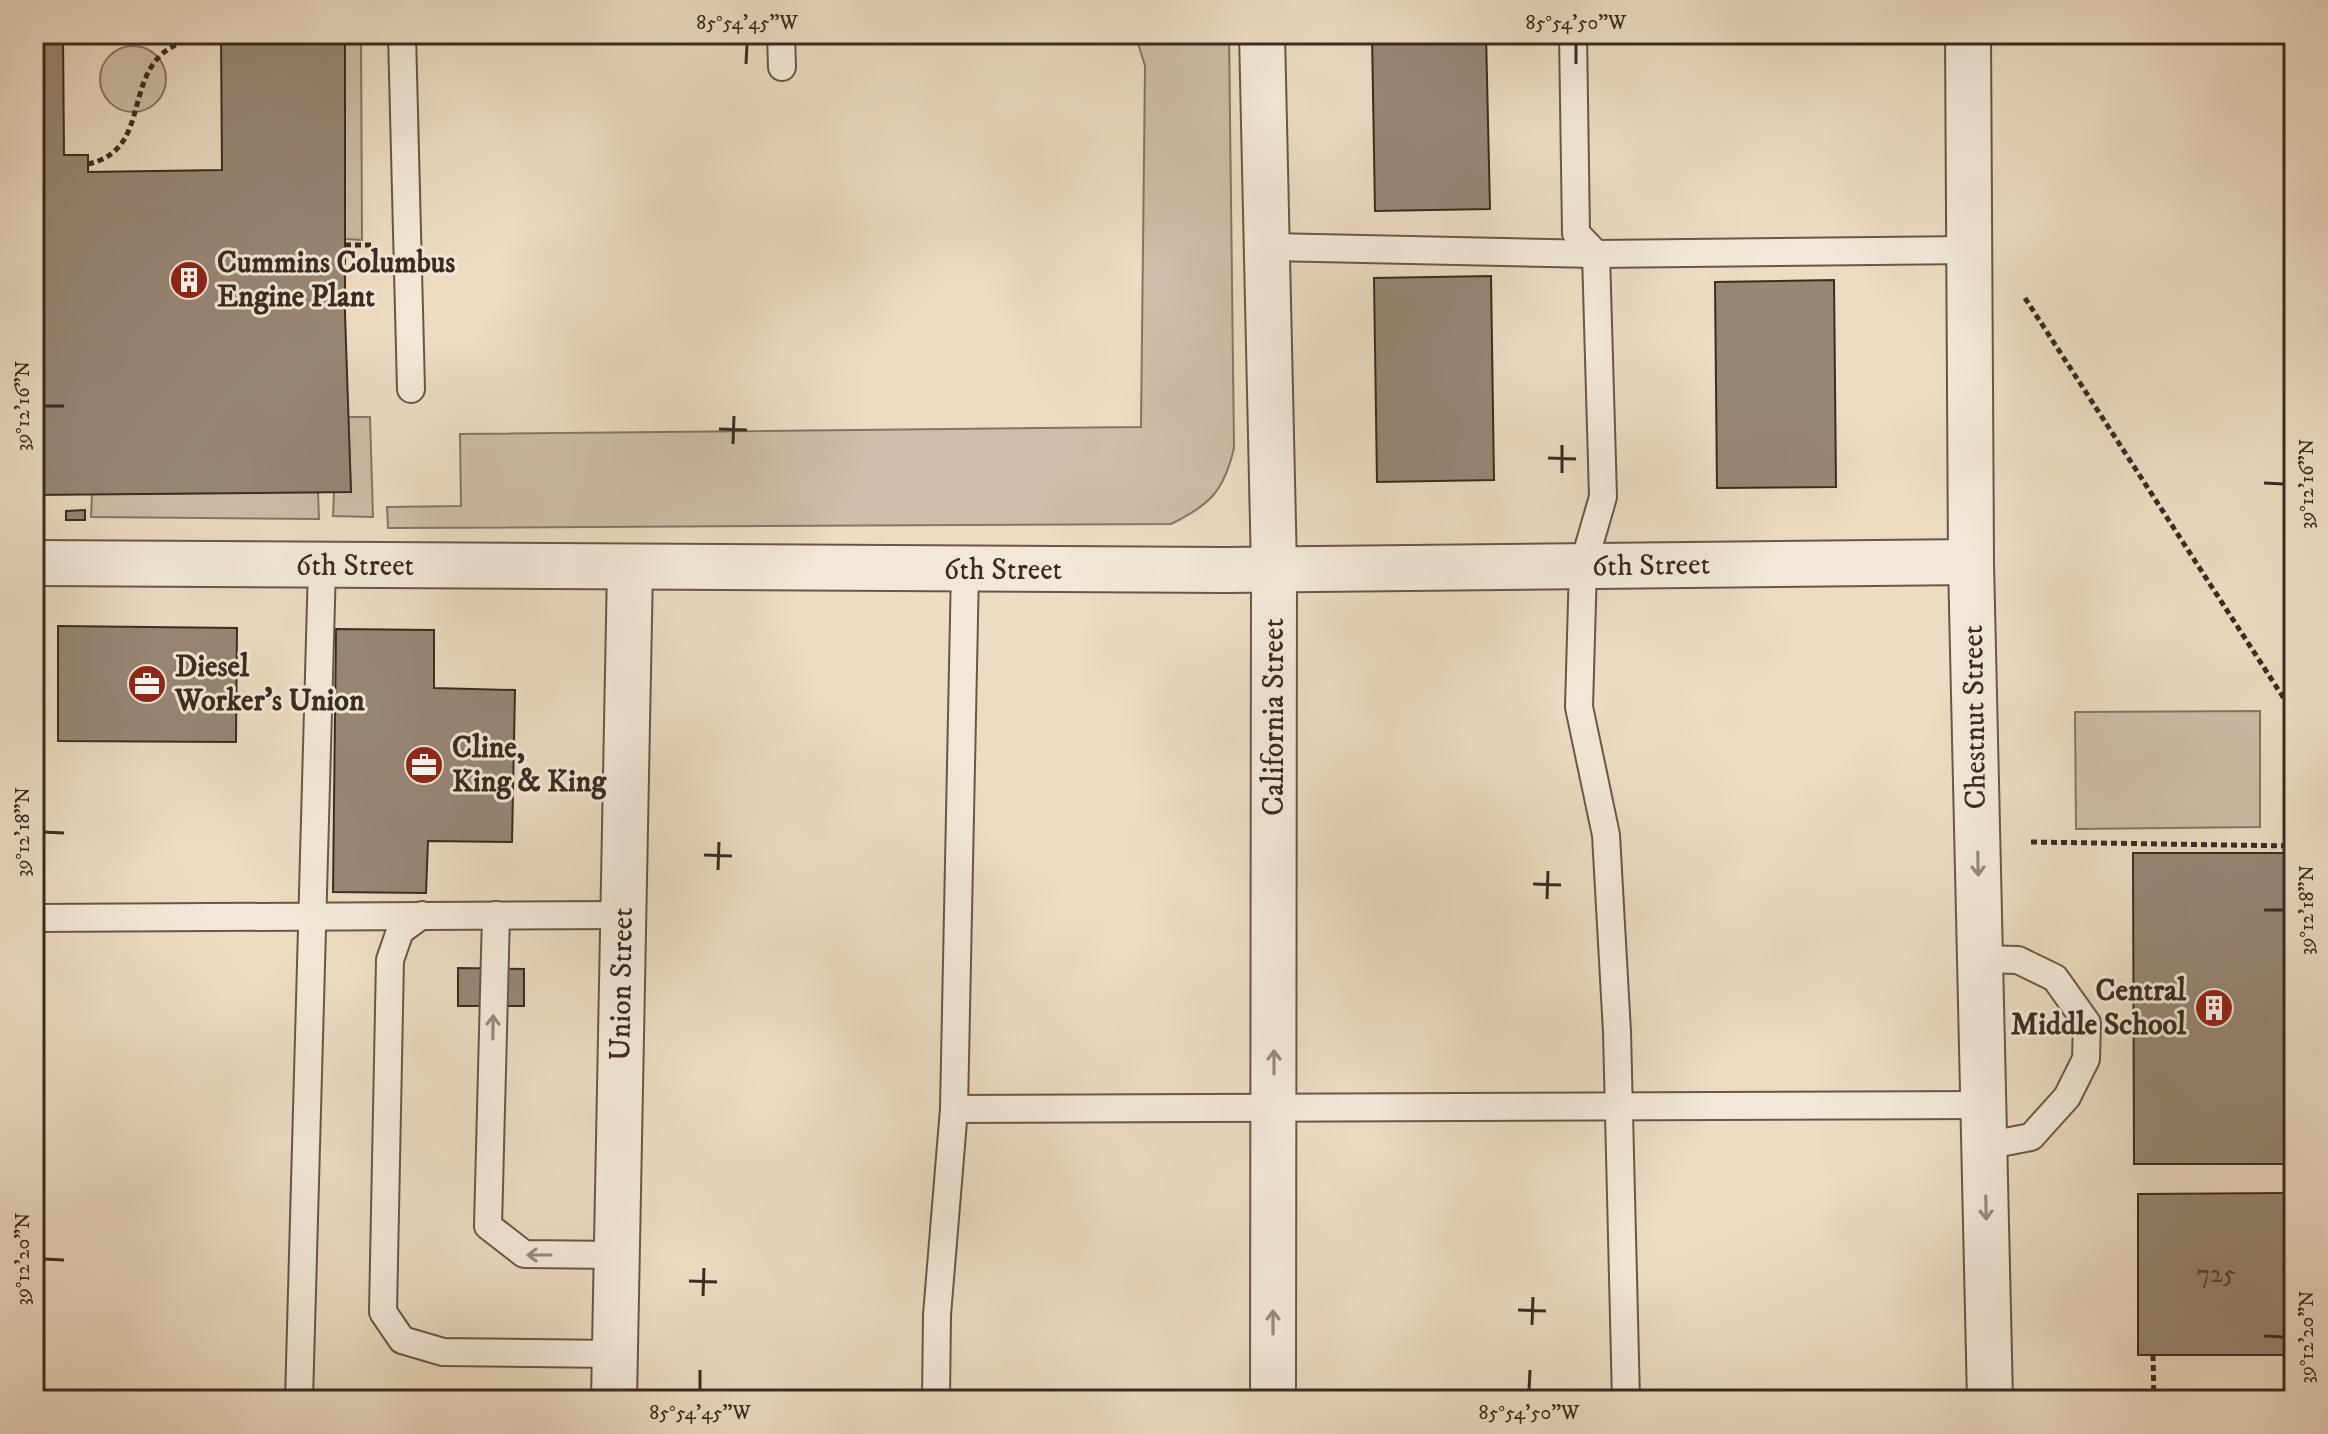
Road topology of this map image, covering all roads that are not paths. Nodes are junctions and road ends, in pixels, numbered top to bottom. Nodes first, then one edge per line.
1 (402, 34) edge
2 (781, 34) edge
3 (1262, 34) edge
4 (1573, 34) edge
5 (1968, 34) edge
6 (782, 67) dead end
7 (1267, 247) junction
8 (1970, 250) junction
9 (1596, 254) junction
10 (411, 389) dead end
11 (1971, 562) junction
12 (34, 563) edge
13 (322, 566) junction
14 (1583, 566) junction
15 (630, 568) junction
16 (965, 569) junction
17 (1274, 569) junction
18 (312, 914) junction
19 (422, 915) junction
20 (496, 915) junction
21 (623, 915) junction
22 (34, 918) edge
23 (1980, 959) junction
24 (1274, 1106) junction
25 (954, 1109) junction
26 (1619, 1109) junction
27 (1984, 1125) junction
28 (617, 1255) junction
29 (615, 1354) junction
30 (299, 1400) edge
31 (614, 1400) edge
32 (936, 1400) edge
33 (1273, 1400) edge
34 (1626, 1400) edge
35 (1990, 1400) edge

1 - 10 lane
2 - 6 lane
3 - 7 street, California Street
4 - 9 lane
5 - 8 street, Chestnut Street
7 - 9 lane
7 - 17 street, California Street
8 - 9 lane
8 - 11 street, Chestnut Street
9 - 14 lane
11 - 14 street, 6th Street
11 -> 23 street, Chestnut Street
12 - 13 street, 6th Street
13 - 15 street, 6th Street
13 - 18 lane
14 - 17 street, 6th Street
14 - 26 lane
15 - 16 street, 6th Street
15 - 21 street, Union Street
16 - 17 street, 6th Street
16 - 25 lane
24 -> 17 street, California Street
18 - 19 lane
18 - 22 lane
18 - 30 lane
19 - 20 lane
19 - 29 lane
20 - 21 lane
28 -> 20 lane
21 - 28 street, Union Street
23 - 27 street, Chestnut Street
23 - 27 lane
24 - 25 lane
24 - 26 lane
33 -> 24 street, California Street
25 - 32 lane
26 - 27 lane
26 - 34 lane
27 -> 35 street, Chestnut Street
28 - 29 street, Union Street
29 - 31 street, Union Street

